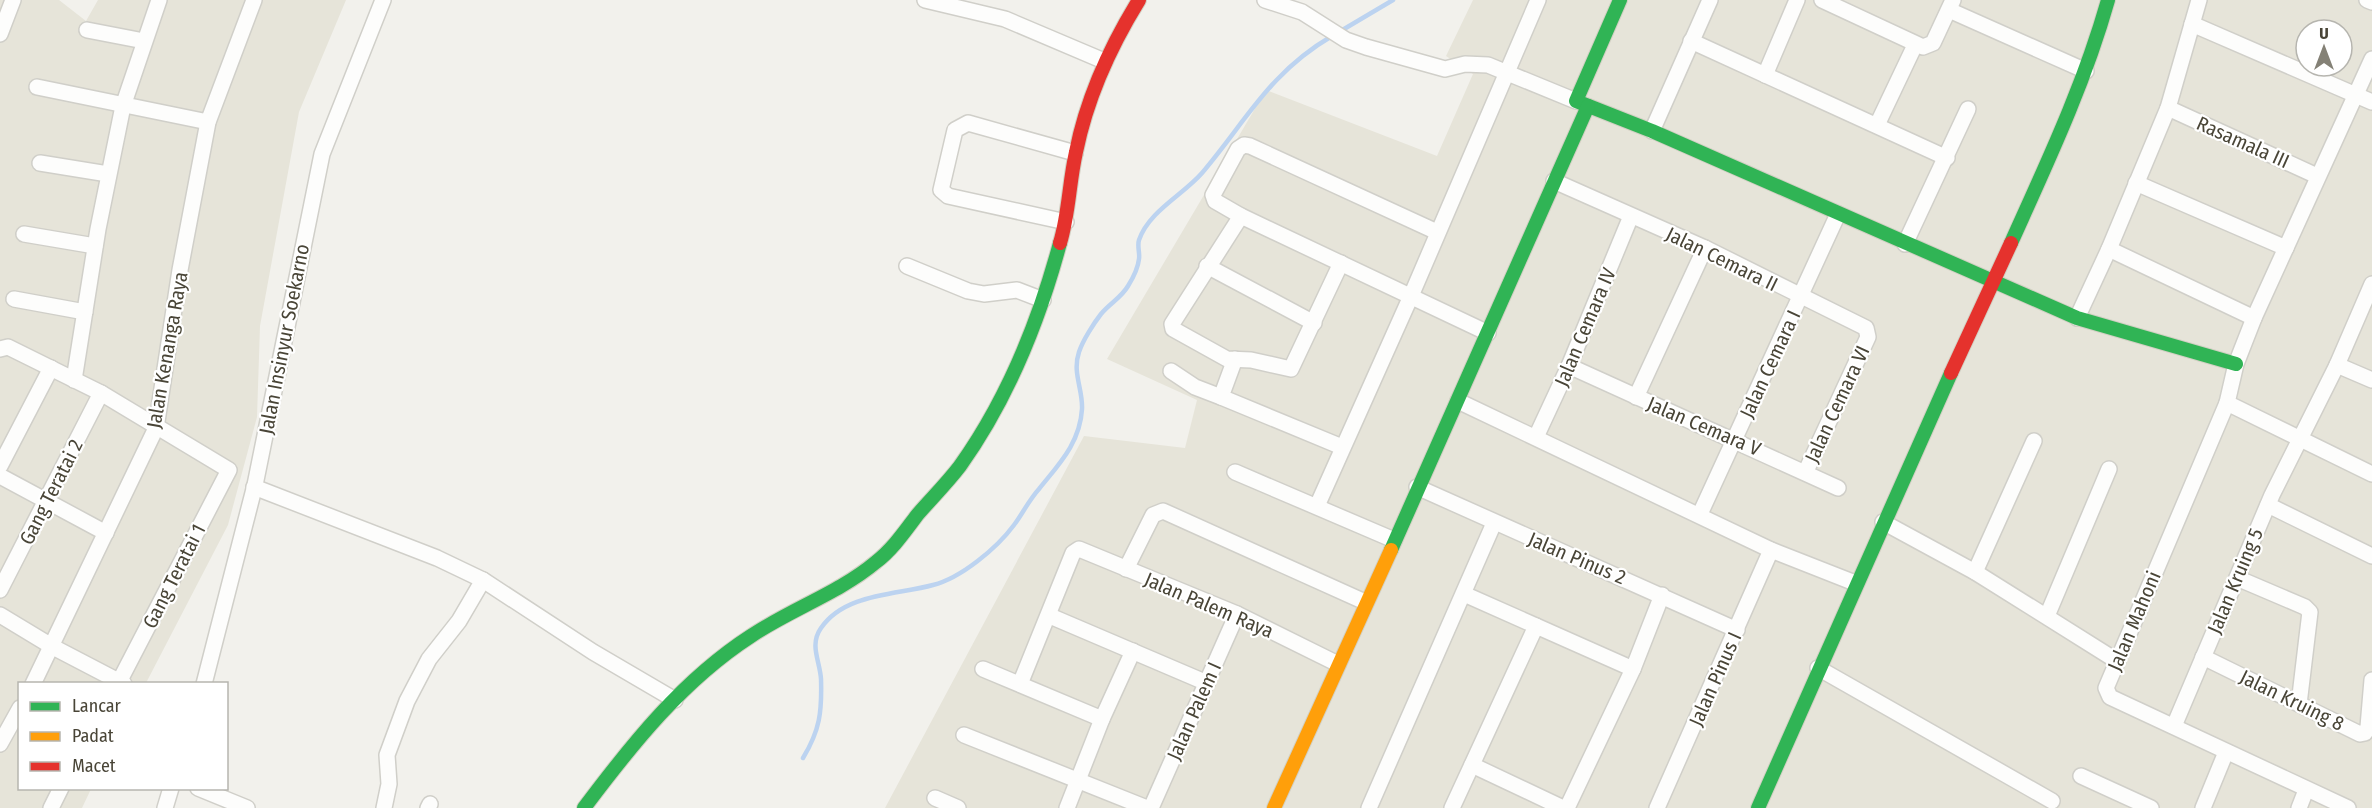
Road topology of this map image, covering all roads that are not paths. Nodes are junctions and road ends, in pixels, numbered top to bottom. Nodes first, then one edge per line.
1 (13, 0) edge
2 (159, 0) edge
3 (254, 0) edge
4 (383, 0) edge
5 (925, 0) edge
6 (1139, 0) edge
7 (1538, 0) edge
8 (1620, 0) edge
9 (1710, 0) edge
10 (1797, 0) edge
11 (1822, 0) edge
12 (2108, 0) edge
13 (2199, 0) edge
14 (2367, 0) edge
15 (1269, 1) edge
16 (2372, 2) edge
17 (1951, 5) edge
18 (2192, 24) junction
19 (87, 30) dead end
20 (0, 34) edge
21 (144, 40) junction
22 (1691, 41) junction
23 (1915, 45) junction
24 (2372, 59) edge
25 (1104, 61) junction
26 (2086, 71) junction
27 (1506, 72) junction
28 (1765, 75) junction
29 (37, 87) dead end
30 (2356, 95) junction
31 (2372, 102) edge
32 (1582, 103) junction
33 (123, 106) junction
34 (2168, 108) junction
35 (1968, 109) dead end
36 (208, 122) junction
37 (1877, 125) junction
38 (1652, 131) junction
39 (1075, 153) junction
40 (1947, 158) junction
41 (40, 163) dead end
42 (108, 174) junction
43 (2318, 176) junction
44 (1554, 181) junction
45 (2136, 183) junction
46 (1838, 214) junction
47 (1241, 216) junction
48 (1631, 216) junction
49 (1066, 222) junction
50 (1437, 232) junction
51 (24, 234) dead end
52 (1905, 244) junction
53 (95, 246) junction
54 (1706, 248) junction
55 (2286, 248) junction
56 (2109, 249) junction
57 (1341, 263) junction
58 (907, 266) dead end
59 (1207, 266) junction
60 (1992, 283) junction
61 (2372, 284) edge
62 (1411, 297) junction
63 (1801, 298) junction
64 (14, 299) dead end
65 (1043, 300) junction
66 (2368, 305) edge
67 (85, 312) junction
68 (2077, 318) junction
69 (2254, 318) junction
70 (1314, 322) junction
71 (1488, 333) junction
72 (1868, 337) joint
73 (0, 349) edge
74 (1235, 359) junction
75 (2236, 364) junction
76 (2337, 365) junction
77 (1569, 366) junction
78 (51, 368) junction
79 (1171, 371) dead end
80 (74, 380) junction
81 (2372, 380) edge
82 (101, 393) junction
83 (1221, 397) junction
84 (1636, 397) junction
85 (1458, 401) junction
86 (2227, 403) junction
87 (156, 428) junction
88 (1536, 437) junction
89 (2300, 437) junction
90 (1735, 439) junction
91 (2034, 441) dead end
92 (1342, 447) junction
93 (0, 466) edge
94 (2109, 470) dead end
95 (1806, 471) junction
96 (1234, 472) dead end
97 (2372, 474) edge
98 (0, 476) edge
99 (1417, 487) junction
100 (1838, 488) dead end
101 (268, 491) junction
102 (46, 503) junction
103 (2268, 505) junction
104 (1317, 506) junction
105 (1700, 514) junction
106 (1883, 522) junction
107 (1494, 523) junction
108 (106, 533) junction
109 (1394, 540) junction
110 (1771, 550) junction
111 (2372, 556) edge
112 (1126, 569) junction
113 (1976, 572) junction
114 (2237, 578) junction
115 (483, 580) junction
116 (1855, 583) junction
117 (0, 590) edge
118 (1464, 594) junction
119 (1662, 595) junction
120 (1365, 602) junction
121 (1237, 614) junction
122 (0, 615) edge
123 (1050, 616) junction
124 (2047, 616) junction
125 (1536, 626) junction
126 (1737, 630) junction
127 (53, 647) junction
128 (1133, 651) junction
129 (2203, 657) junction
130 (2116, 661) junction
131 (1338, 664) junction
132 (1818, 668) junction
133 (983, 669) dead end
134 (1633, 669) junction
135 (2372, 680) edge
136 (34, 682) edge
137 (119, 682) edge
138 (122, 682) edge
139 (205, 682) edge
140 (1207, 683) junction
141 (1020, 684) junction
142 (675, 700) junction
143 (2299, 704) junction
144 (18, 712) edge
145 (1102, 719) junction
146 (2174, 726) junction
147 (964, 735) dead end
148 (0, 744) edge
149 (2226, 752) junction
150 (1472, 765) junction
151 (2081, 776) dead end
152 (1078, 782) junction
153 (60, 790) edge
154 (171, 790) edge
155 (201, 790) edge
156 (2306, 790) junction
157 (935, 798) dead end
158 (2052, 801) dead end
159 (1372, 807) edge
160 (51, 808) edge
161 (165, 808) edge
162 (247, 808) edge
163 (384, 808) edge
164 (584, 808) edge
165 (958, 808) edge
166 (1067, 808) edge
167 (1149, 808) edge
168 (1274, 808) edge
169 (1452, 808) edge
170 (1563, 808) edge
171 (1567, 808) edge
172 (1657, 808) edge
173 (1758, 808) edge
174 (2151, 808) edge
175 (2203, 808) edge
176 (2299, 808) edge
177 (2348, 808) edge

1 - 20 street
2 - 21 street
3 - 36 street, Jalan Kenanga Raya
4 - 101 street, Jalan Insinyur Soekarno
5 - 25 street
6 - 25 street
7 - 27 street
8 - 32 street
9 - 22 street
10 - 28 street
11 - 23 street
12 - 26 street
13 - 18 street
14 - 16 street
15 - 27 street
17 - 23 street
17 - 26 street
18 - 30 street
18 - 34 street
19 - 21 street
21 - 33 street
22 - 28 street
22 - 38 street
23 - 37 street
24 - 30 street, Jalan Mahoni
25 - 39 street
26 - 60 street
27 - 32 street
27 - 50 street
28 - 37 street
29 - 33 street
30 - 31 street
30 - 43 street, Jalan Mahoni
32 - 38 street
32 - 44 street
33 - 36 street
33 - 42 street
34 - 43 street, Rasamala III
34 - 45 street
35 - 40 street
36 - 87 street, Jalan Kenanga Raya
37 - 40 street
38 - 46 street
39 - 49 street
39 - 49 street
40 - 52 street
41 - 42 street
42 - 53 street
43 - 55 street, Jalan Mahoni
44 - 48 street, Jalan Cemara II
44 - 71 street
45 - 55 street
45 - 56 street
46 - 52 street
46 - 63 street, Jalan Cemara I
47 - 50 street
47 - 57 street
47 - 59 street
48 - 54 street, Jalan Cemara II
48 - 77 street, Jalan Cemara IV
49 - 65 street
50 - 62 street
51 - 53 street
52 - 60 street
53 - 67 street
54 - 63 street, Jalan Cemara II
54 - 84 street
55 - 69 street, Jalan Mahoni
56 - 68 street
56 - 69 street
57 - 62 street
57 - 70 street
58 - 65 street
59 - 70 street
59 - 74 street
60 - 68 street
60 - 106 street
61 - 66 street, Jalan Kruing 5
62 - 71 street
62 - 92 street
63 - 72 street, Jalan Cemara II
63 - 90 street, Jalan Cemara I
64 - 67 street
65 - 142 street
66 - 76 street, Jalan Kruing 5
67 - 80 street
68 - 75 street
69 - 75 street, Jalan Mahoni
70 - 74 street
71 - 85 street
72 - 95 street, Jalan Cemara VI
73 - 78 street
74 - 83 street
75 - 86 street, Jalan Mahoni
76 - 81 street
76 - 89 street, Jalan Kruing 5
77 - 84 street, Jalan Cemara V
77 - 88 street, Jalan Cemara IV
78 - 80 street
78 - 93 street
79 - 83 street
80 - 82 street
82 - 87 street
82 - 102 street, Gang Teratai 2
83 - 92 street
84 - 90 street, Jalan Cemara V
85 - 88 street
85 - 99 street
86 - 89 street
86 - 130 street, Jalan Mahoni
87 - 108 street, Jalan Kenanga Raya
87 - 138 street, Gang Teratai 1
88 - 105 street
89 - 97 street
89 - 103 street, Jalan Kruing 5
90 - 95 street, Jalan Cemara V
90 - 105 street, Jalan Cemara I
91 - 113 street
92 - 104 street
94 - 124 street
95 - 100 street, Jalan Cemara V
96 - 104 street
98 - 102 street
99 - 107 street, Jalan Pinus 2
99 - 109 street
101 - 115 street
101 - 139 street, Jalan Insinyur Soekarno
102 - 108 street
102 - 117 street, Gang Teratai 2
103 - 111 street
103 - 114 street, Jalan Kruing 5
104 - 109 street
105 - 110 street
106 - 113 street
106 - 116 street
107 - 118 street
107 - 119 street, Jalan Pinus 2
108 - 127 street, Jalan Kenanga Raya
109 - 120 street
110 - 116 street
110 - 126 street, Jalan Pinus I
112 - 120 street
112 - 121 street, Jalan Palem Raya
112 - 123 street, Jalan Palem Raya
113 - 124 street
114 - 129 street, Jalan Kruing 5
114 - 143 street
115 - 142 street
115 - 163 street
116 - 132 street
118 - 125 street
118 - 159 street
119 - 126 street, Jalan Pinus 2
119 - 134 street
120 - 131 street
121 - 131 street, Jalan Palem Raya
121 - 140 street, Jalan Palem I
122 - 127 street
123 - 128 street
123 - 141 street
124 - 130 street
125 - 134 street
125 - 150 street
126 - 172 street, Jalan Pinus I
127 - 136 street, Jalan Kenanga Raya
127 - 137 street
128 - 140 street
128 - 145 street
129 - 143 street, Jalan Kruing 8
129 - 146 street, Jalan Kruing 5
130 - 146 street, Jalan Mahoni
131 - 168 street
132 - 158 street
132 - 173 street
133 - 141 street
134 - 171 street
135 - 143 street, Jalan Kruing 8
140 - 167 street, Jalan Palem I
141 - 145 street
142 - 164 street
144 - 148 street
145 - 152 street
146 - 149 street, Jalan Mahoni
147 - 152 street
149 - 156 street, Jalan Mahoni
149 - 175 street
150 - 169 street
150 - 170 street
151 - 174 street
152 - 166 street
152 - 167 street
153 - 160 street
154 - 161 street
155 - 162 street
156 - 176 street
156 - 177 street, Jalan Mahoni
157 - 165 street

